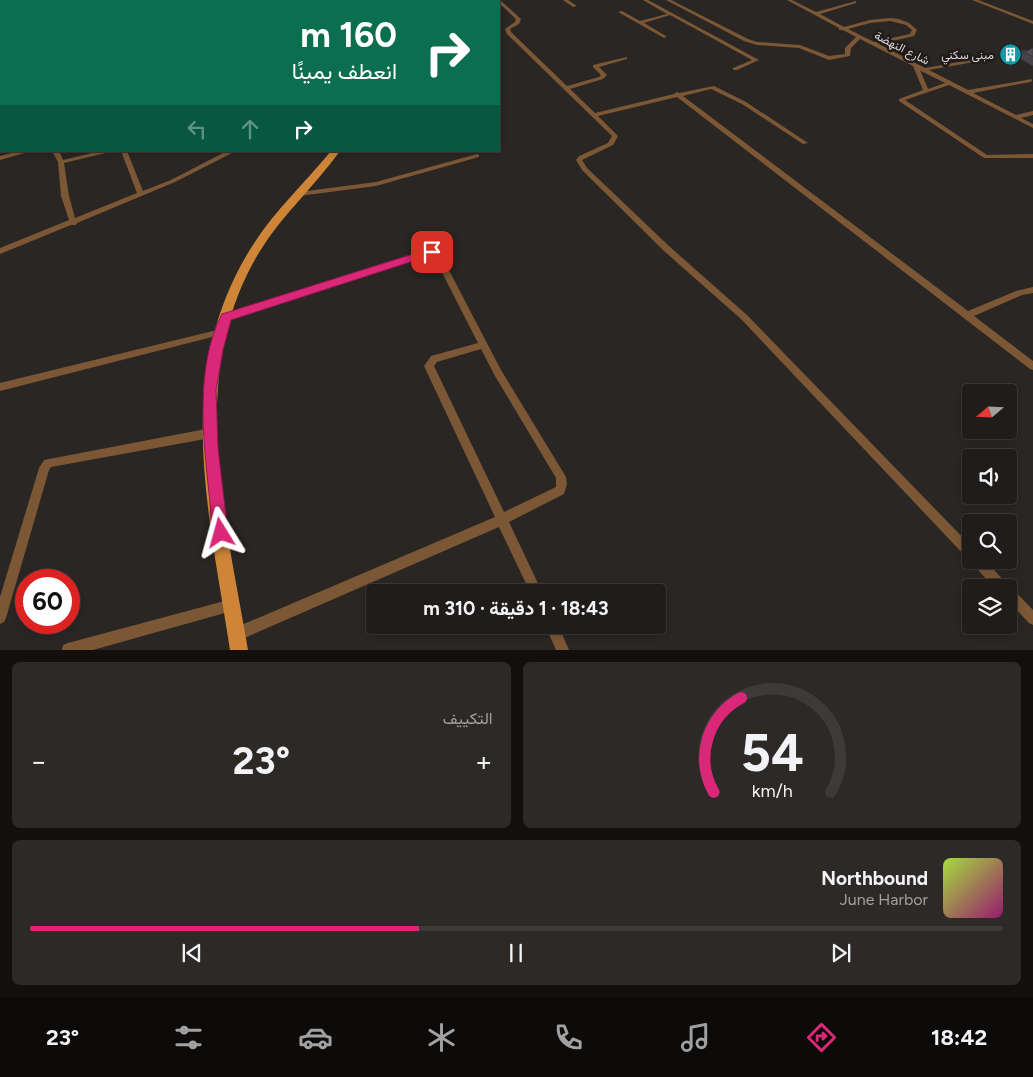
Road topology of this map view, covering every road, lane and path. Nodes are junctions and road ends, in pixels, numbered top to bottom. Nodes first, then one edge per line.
1 (565, 0) edge
2 (645, 0) edge
3 (668, 0) edge
4 (789, 0) edge
5 (974, 0) edge
6 (854, 2) dead end
7 (500, 3) edge
8 (575, 6) dead end
9 (620, 12) dead end
10 (670, 14) junction
11 (815, 14) junction
12 (1033, 23) edge
13 (640, 24) junction
14 (842, 28) junction
15 (664, 37) dead end
16 (859, 37) junction
17 (872, 44) junction
18 (625, 58) dead end
19 (974, 60) dead end
20 (916, 66) junction
21 (735, 69) dead end
22 (923, 70) junction
23 (1030, 80) dead end
24 (948, 83) junction
25 (567, 88) junction
26 (926, 91) junction
27 (967, 92) junction
28 (677, 94) junction
29 (1033, 113) edge
30 (595, 115) junction
31 (1016, 117) junction
32 (1033, 126) edge
33 (806, 142) dead end
34 (25, 152) edge
35 (56, 152) edge
36 (106, 152) edge
37 (124, 152) edge
38 (231, 152) edge
39 (335, 152) edge
40 (478, 156) dead end
41 (1033, 156) edge
42 (0, 158) edge
43 (61, 162) junction
44 (141, 194) junction
45 (299, 194) junction
46 (73, 223) junction
47 (0, 251) edge
48 (1033, 290) edge
49 (967, 316) junction
50 (226, 318) junction
51 (221, 332) junction
52 (483, 345) junction
53 (1033, 366) edge
54 (0, 387) edge
55 (211, 433) junction
56 (501, 520) junction
57 (962, 545) edge
58 (985, 569) edge
59 (995, 579) edge
60 (532, 584) edge
61 (1017, 601) edge
62 (232, 605) junction
63 (0, 618) edge
64 (1033, 618) edge
65 (237, 634) junction
66 (555, 634) edge
67 (68, 650) edge
68 (239, 650) edge
69 (563, 650) edge

1 - 8 street
2 - 10 street
3 - 16 street
4 - 11 street, شارع النهضة
5 - 12 street
6 - 11 street
7 - 25 street
9 - 13 street
10 - 13 street
10 - 21 street
11 - 14 street, شارع النهضة
13 - 15 street
14 - 16 street, شارع النهضة
14 - 17 street
16 - 17 street, شارع النهضة
17 - 20 street, شارع النهضة
18 - 25 street
19 - 22 street
20 - 22 street, شارع النهضة
20 - 26 street
22 - 24 street, شارع النهضة
23 - 27 street
24 - 26 street
24 - 27 street, شارع النهضة
25 - 30 street
26 - 41 street
27 - 31 street, شارع النهضة
28 - 30 street
28 - 33 street
28 - 49 street
29 - 31 street
30 - 57 street
31 - 32 street, شارع النهضة
34 - 42 street
35 - 43 street
36 - 43 street
37 - 44 street
38 - 44 street
39 - 45 main road
40 - 45 street
43 - 46 street
44 - 46 street
45 - 50 main road
46 - 47 street
48 - 49 street
49 - 53 street
50 - 51 main road
50 - 52 street
51 - 54 street
51 - 55 main road
52 - 56 street
52 - 56 street
55 - 62 main road
55 - 63 street
56 - 60 street
56 - 65 street
58 - 59 street
61 - 64 street
62 - 65 main road
62 - 67 street
65 - 68 main road
66 - 69 street

